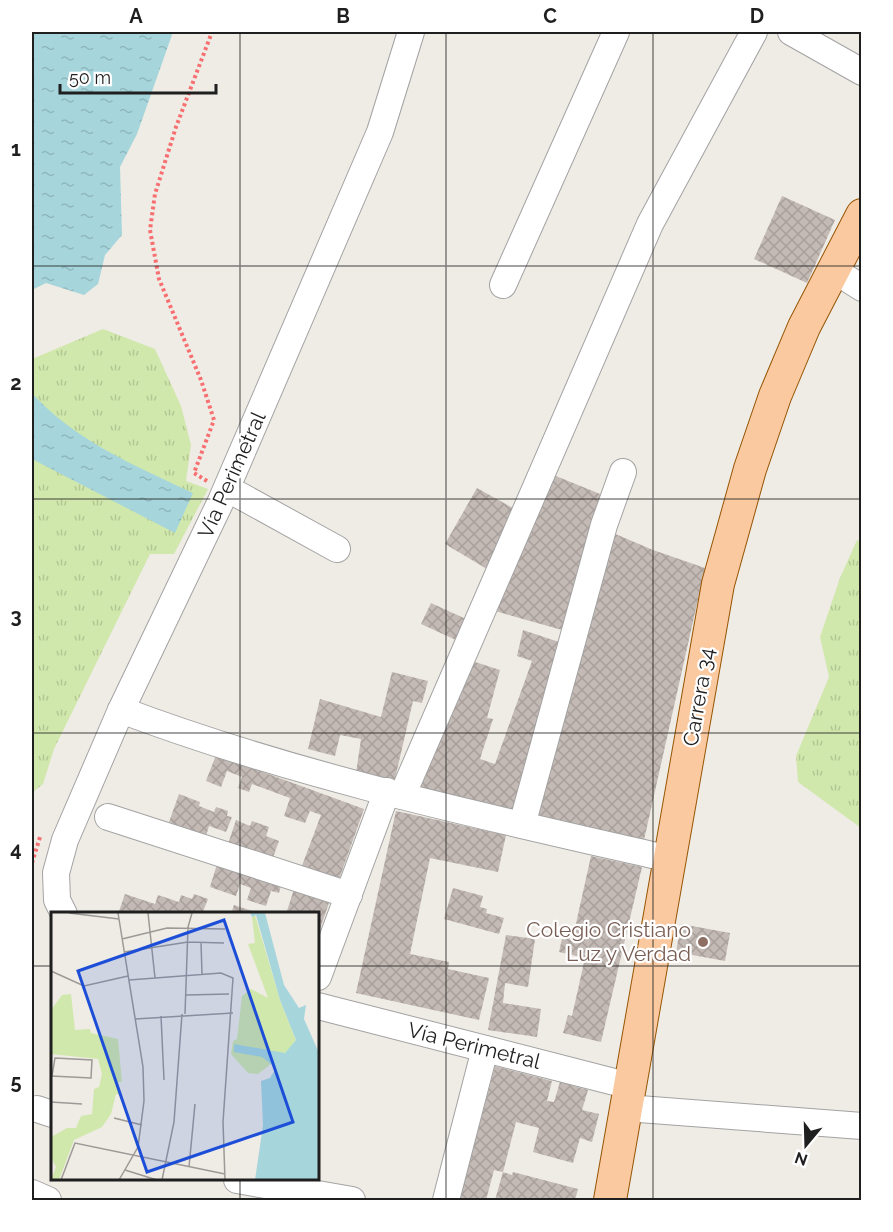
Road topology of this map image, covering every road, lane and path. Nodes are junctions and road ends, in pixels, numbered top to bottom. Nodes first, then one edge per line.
1 (212, 32) edge
2 (411, 32) edge
3 (616, 32) edge
4 (754, 32) edge
5 (791, 32) edge
6 (861, 72) edge
7 (861, 215) edge
8 (832, 269) junction
9 (503, 285) dead end
10 (861, 288) edge
11 (623, 472) dead end
12 (223, 493) junction
13 (337, 549) dead end
14 (122, 710) junction
15 (394, 794) junction
16 (108, 817) dead end
17 (522, 825) junction
18 (670, 859) junction
19 (349, 895) junction
20 (63, 912) edge
21 (320, 972) edge
22 (320, 1007) edge
23 (485, 1049) junction
24 (628, 1097) junction
25 (861, 1126) edge
26 (238, 1181) edge
27 (244, 1181) edge
28 (32, 1193) edge
29 (48, 1200) edge
30 (231, 1200) edge
31 (352, 1200) edge
32 (446, 1200) edge
33 (610, 1200) edge

1 - 12 path
2 - 12 street, Vía Perimetral
3 - 9 street
4 - 15 street
5 - 6 street
7 - 8 main road, Carrera 34
8 - 10 street
8 - 18 main road, Carrera 34
11 - 17 street
12 - 13 street
12 - 14 street, Vía Perimetral
14 - 15 street
14 - 20 street, Vía Perimetral
15 - 17 street
15 - 19 street
16 - 19 street
17 - 18 street
18 - 24 main road, Carrera 34
19 - 21 street
22 - 23 street, Vía Perimetral
23 - 24 street, Vía Perimetral
23 - 32 street
24 - 25 street, Vía Perimetral
24 - 33 main road, Carrera 34
26 - 30 street
27 - 31 street
28 - 29 street

